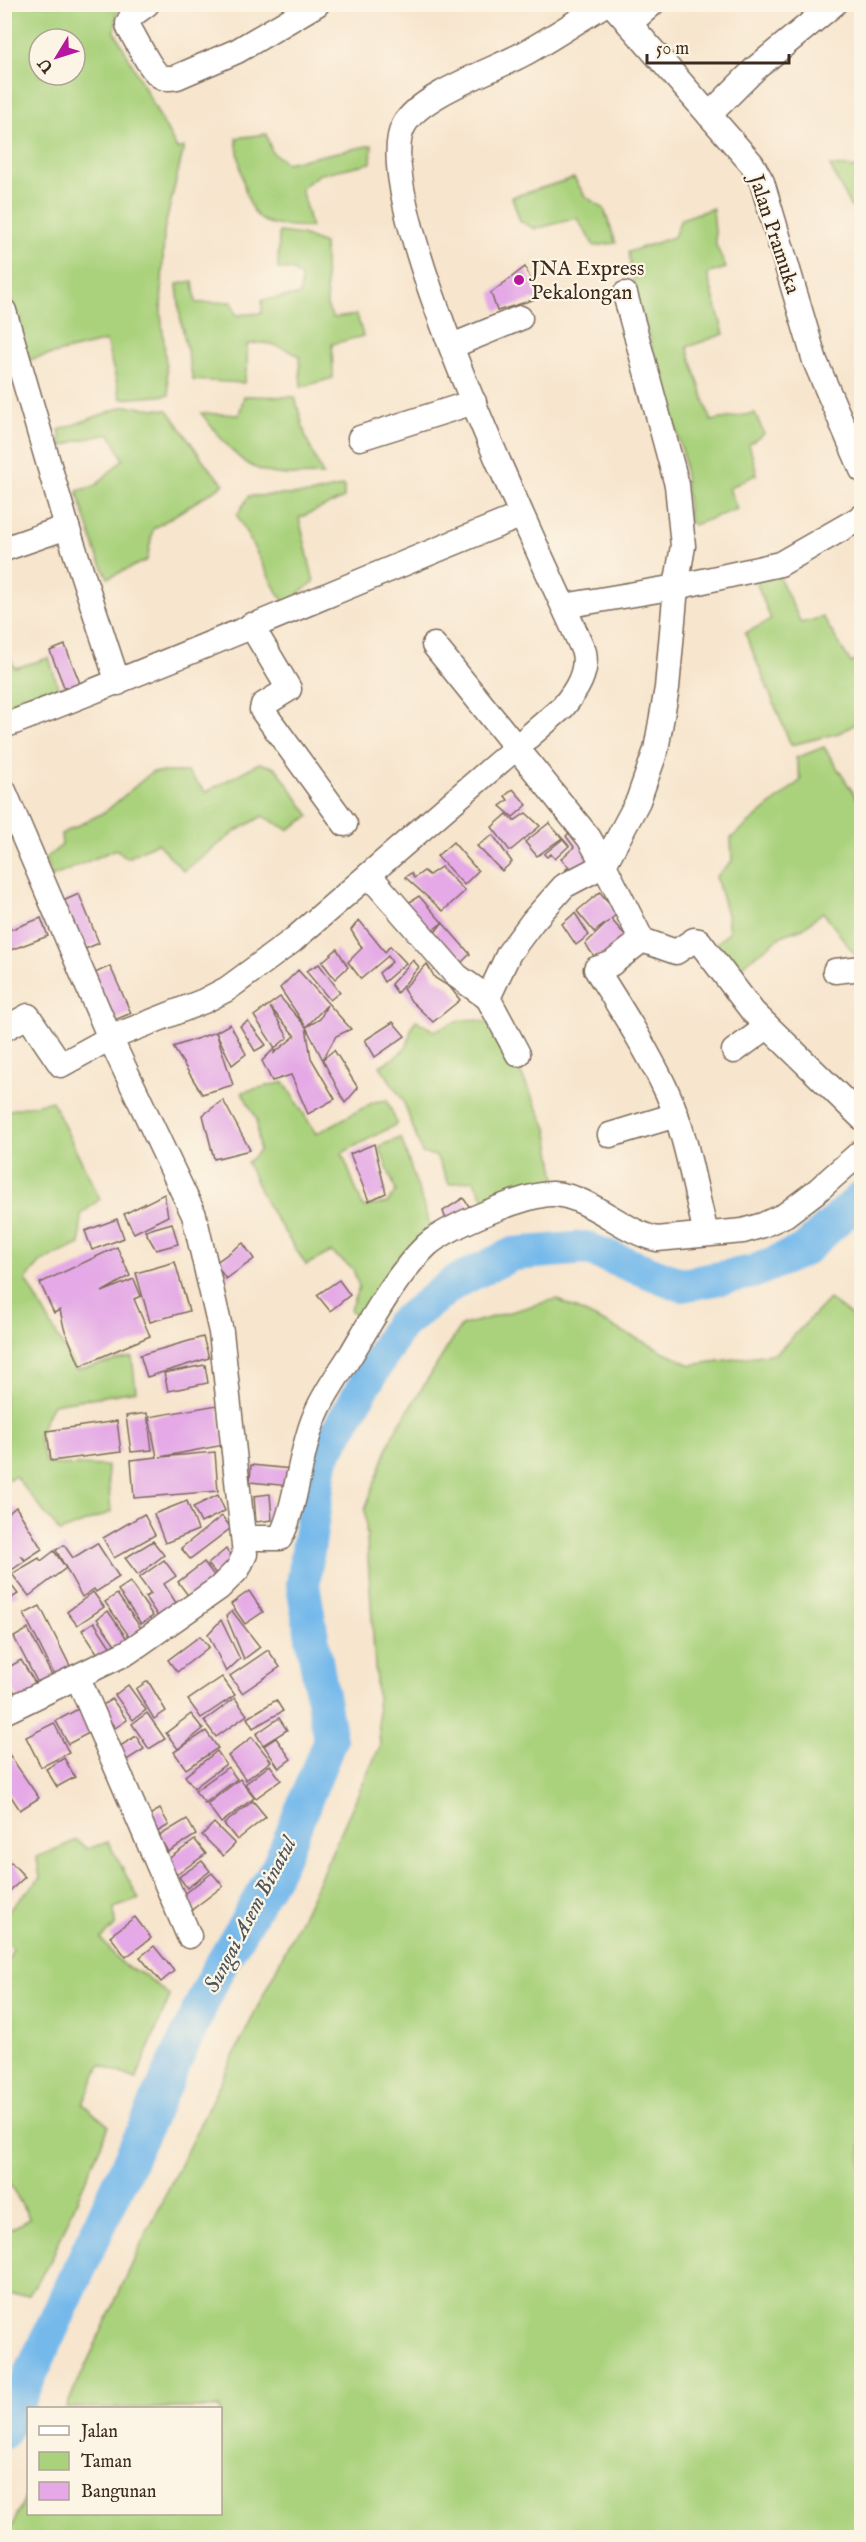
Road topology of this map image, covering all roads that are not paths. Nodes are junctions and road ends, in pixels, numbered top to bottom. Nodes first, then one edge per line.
1 (147, 4) edge
2 (317, 4) edge
3 (605, 4) edge
4 (612, 4) edge
5 (652, 4) edge
6 (834, 4) edge
7 (629, 24) junction
8 (709, 115) junction
9 (625, 294) dead end
10 (4, 311) edge
11 (520, 318) dead end
12 (452, 346) junction
13 (11, 358) edge
14 (474, 402) junction
15 (360, 438) dead end
16 (861, 470) edge
17 (520, 516) junction
18 (861, 517) edge
19 (67, 527) junction
20 (4, 549) edge
21 (667, 588) junction
22 (564, 606) junction
23 (251, 625) junction
24 (434, 645) dead end
25 (118, 683) junction
26 (4, 726) edge
27 (517, 747) junction
28 (4, 791) edge
29 (345, 824) dead end
30 (597, 853) junction
31 (369, 875) junction
32 (642, 940) junction
33 (861, 968) edge
34 (835, 971) dead end
35 (489, 998) junction
36 (767, 1027) junction
37 (4, 1029) edge
38 (110, 1038) junction
39 (734, 1051) dead end
40 (518, 1054) dead end
41 (676, 1115) junction
42 (861, 1118) edge
43 (610, 1135) dead end
44 (861, 1151) edge
45 (706, 1233) junction
46 (244, 1538) junction
47 (78, 1678) junction
48 (6, 1708) edge
49 (189, 1936) dead end

1 - 2 street
3 - 12 street
4 - 7 street, Jalan Pramuka
5 - 7 street
6 - 8 street
7 - 8 street, Jalan Pramuka
8 - 16 street, Jalan Pramuka
9 - 21 street
10 - 13 street
11 - 12 street
12 - 14 street
13 - 19 street
14 - 15 street
14 - 17 street
17 - 22 street
17 - 23 street
18 - 21 street
19 - 20 street
19 - 25 street
21 - 22 street
21 - 30 street
22 - 27 street
23 - 25 street
23 - 29 street
24 - 27 street
25 - 26 street
27 - 30 street
27 - 31 street
28 - 38 street
30 - 32 street
30 - 35 street
31 - 35 street
31 - 38 street
32 - 36 street
32 - 41 street
33 - 34 street
35 - 40 street
36 - 39 street
36 - 42 street
37 - 38 street
38 - 46 street
41 - 43 street
41 - 45 street
44 - 45 street
45 - 46 street
46 - 47 street
47 - 48 street
47 - 49 street

